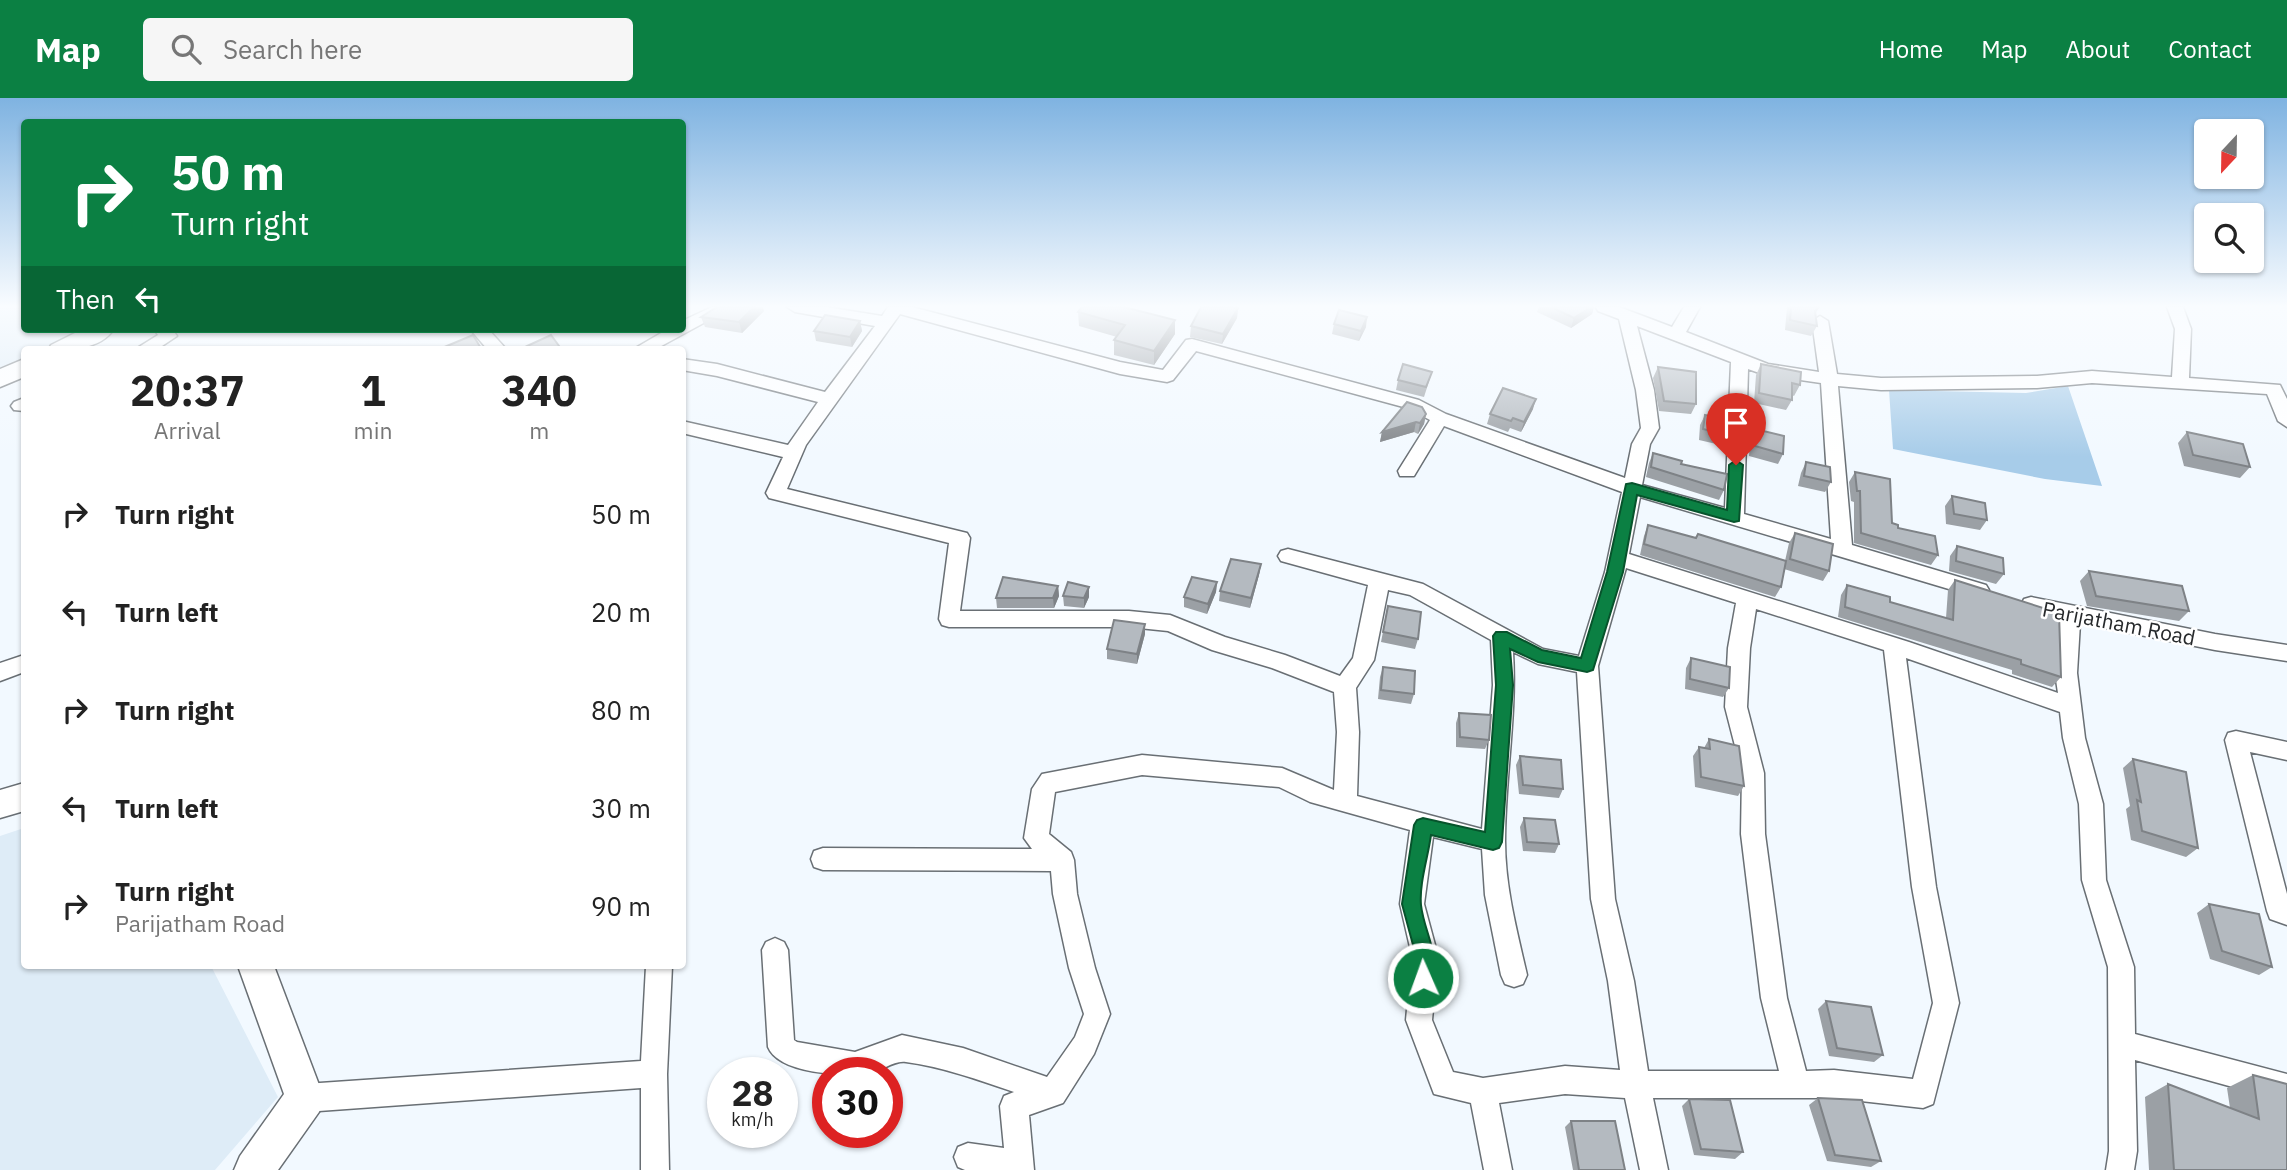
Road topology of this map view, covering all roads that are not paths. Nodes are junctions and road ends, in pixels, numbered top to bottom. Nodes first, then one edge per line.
1 (859, 357) edge
2 (1075, 357) edge
3 (1182, 357) edge
4 (1241, 357) edge
5 (1628, 357) edge
6 (1732, 357) edge
7 (1826, 357) edge
8 (2181, 357) edge
9 (1740, 360) junction
10 (686, 365) edge
11 (21, 368) edge
12 (0, 379) edge
13 (1829, 379) junction
14 (2180, 383) junction
15 (2280, 389) edge
16 (828, 399) junction
17 (1440, 418) junction
18 (2287, 421) edge
19 (686, 428) edge
20 (793, 453) junction
21 (1407, 471) dead end
22 (1632, 488) junction
23 (1734, 517) junction
24 (1842, 550) junction
25 (1288, 556) dead end
26 (1618, 558) junction
27 (1378, 580) junction
28 (1747, 598) junction
29 (2070, 614) junction
30 (1501, 636) junction
31 (1894, 646) junction
32 (2287, 653) edge
33 (21, 664) edge
34 (1587, 666) junction
35 (0, 673) edge
36 (1345, 687) junction
37 (2070, 707) junction
38 (2287, 751) edge
39 (21, 798) edge
40 (1345, 803) junction
41 (0, 804) edge
42 (1423, 825) junction
43 (1493, 842) junction
44 (823, 859) dead end
45 (1062, 860) junction
46 (2287, 914) edge
47 (775, 950) dead end
48 (257, 969) edge
49 (659, 969) edge
50 (1514, 975) dead end
51 (2121, 1044) junction
52 (654, 1074) junction
53 (1796, 1084) junction
54 (1636, 1085) junction
55 (2287, 1088) edge
56 (1483, 1092) junction
57 (1054, 1093) junction
58 (305, 1098) junction
59 (968, 1157) dead end
60 (1021, 1168) edge
61 (254, 1170) edge
62 (655, 1170) edge
63 (1498, 1170) edge
64 (1654, 1170) edge
65 (2120, 1170) edge

1 - 16 street
2 - 3 street, Parijatham Road
4 - 17 street, Parijatham Road
5 - 22 street
6 - 9 street
7 - 13 street
8 - 14 street
9 - 13 street
9 - 23 street
10 - 16 street
11 - 12 main road
13 - 14 street
13 - 24 street
14 - 15 street
15 - 18 street
16 - 20 street
17 - 21 street
17 - 22 street, Parijatham Road
19 - 20 street
20 - 36 street
22 - 23 street, Parijatham Road
22 - 26 street
23 - 24 street, Parijatham Road
24 - 29 street, Parijatham Road
25 - 27 street
26 - 28 street
26 - 34 street
27 - 30 street
27 - 36 street
28 - 31 street
28 - 53 street
29 - 32 street, Parijatham Road
29 - 37 street
30 - 34 street
30 - 43 street
31 - 37 street
31 - 53 street
33 - 35 street
34 - 54 street
36 - 40 street
37 - 51 street
38 - 46 street
39 - 41 main road
40 - 42 street
40 - 45 street
42 - 43 street
42 - 56 street
43 - 50 street
44 - 45 street
45 - 57 street
47 - 57 street
48 - 58 main road
49 - 52 street
51 - 55 street
51 - 65 street
52 - 58 street
52 - 62 street
53 - 54 street
54 - 56 street
54 - 64 street
56 - 63 street
57 - 60 street
58 - 61 main road
59 - 60 street

